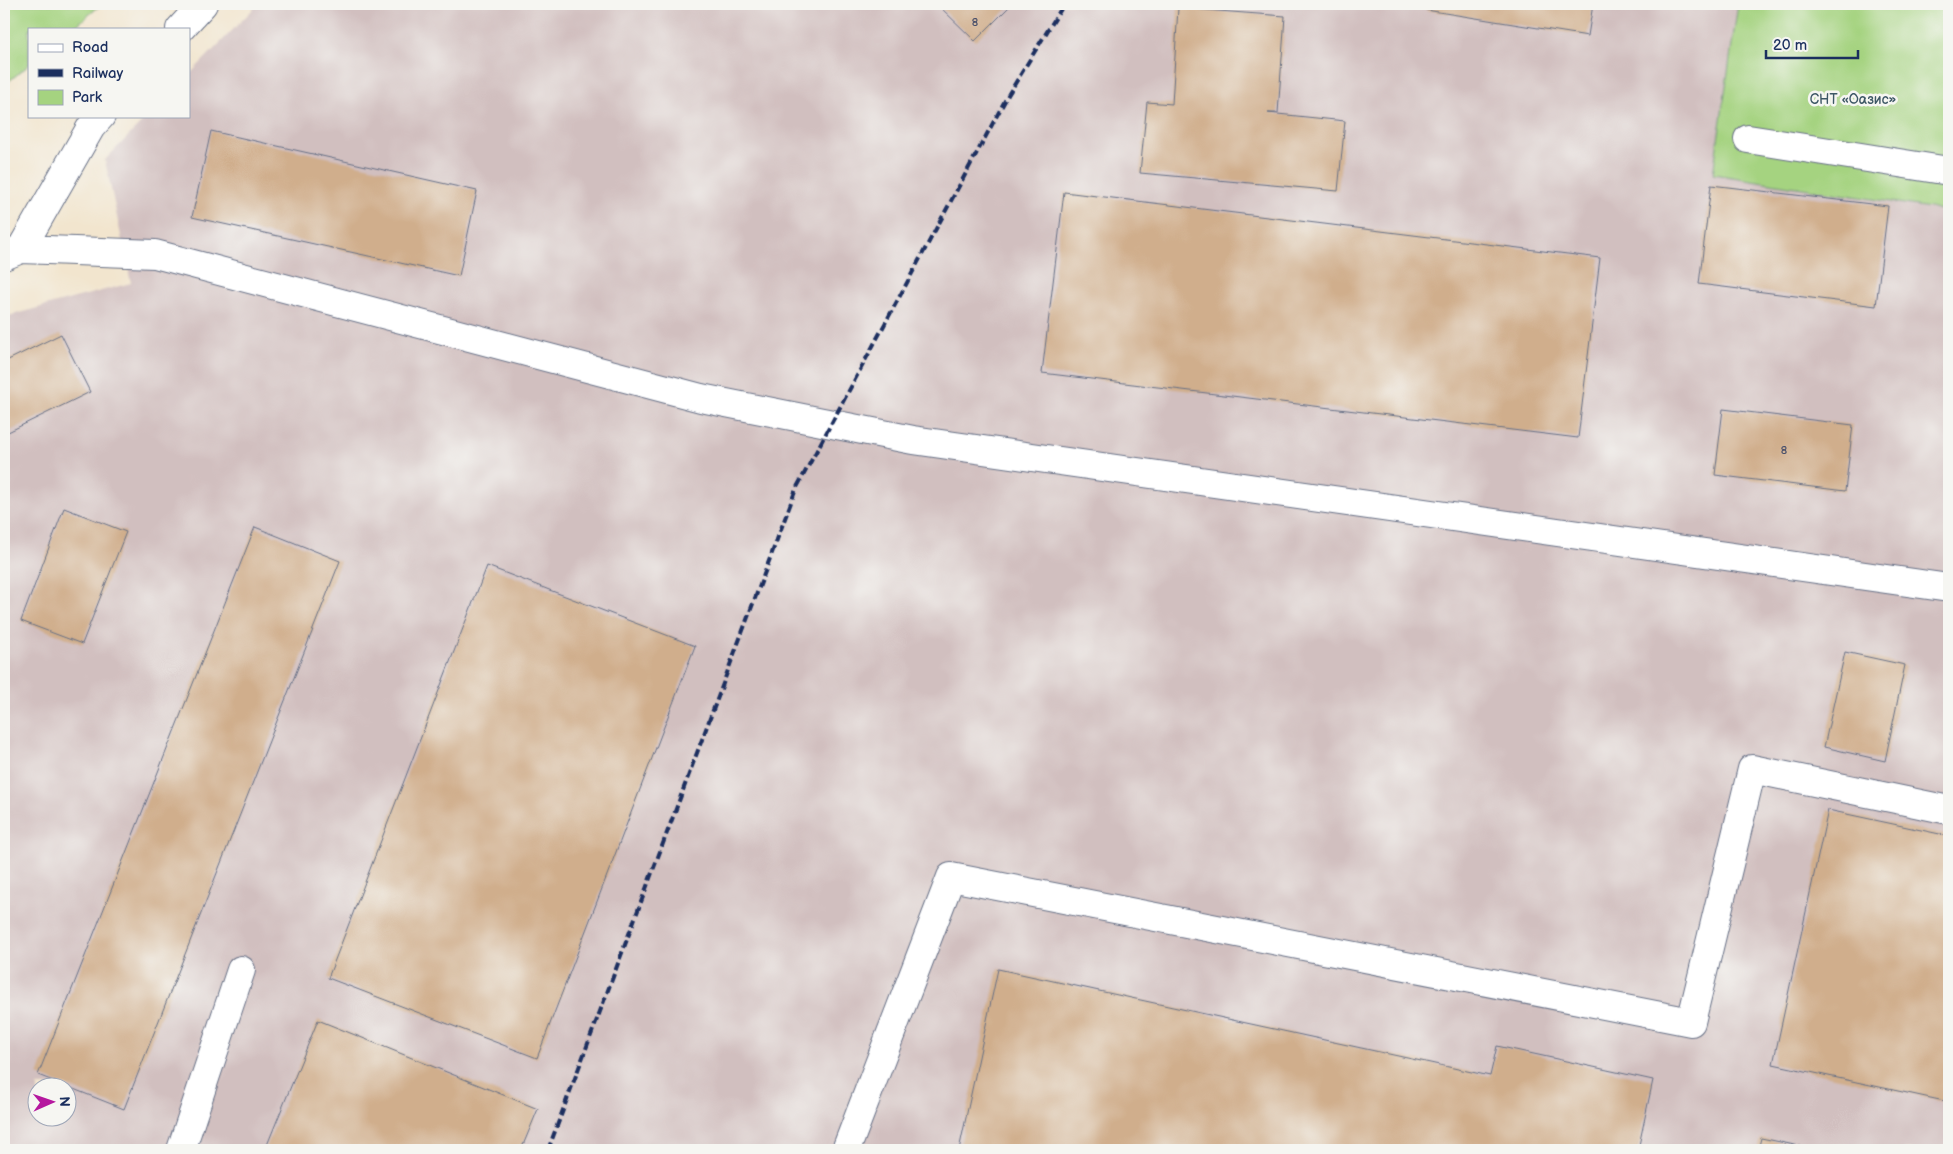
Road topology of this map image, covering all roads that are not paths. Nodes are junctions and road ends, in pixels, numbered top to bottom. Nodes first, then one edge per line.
1 (203, 4) edge
2 (181, 28) edge
3 (99, 118) edge
4 (1748, 140) dead end
5 (1949, 172) edge
6 (12, 252) edge
7 (1949, 588) edge
8 (1949, 810) edge
9 (242, 970) dead end
10 (180, 1150) edge
11 (846, 1150) edge

1 - 2 street
3 - 6 street
4 - 5 street
6 - 7 street
8 - 11 street
9 - 10 street

